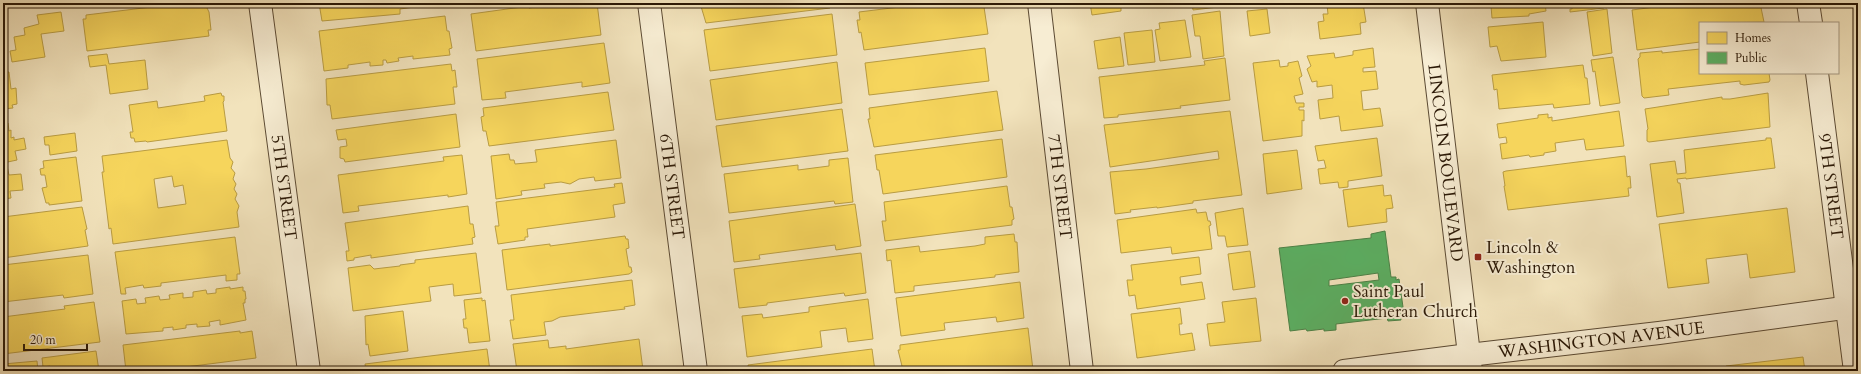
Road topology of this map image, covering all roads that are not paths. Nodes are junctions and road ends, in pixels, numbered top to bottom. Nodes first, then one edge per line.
1 (260, 3) edge
2 (649, 3) edge
3 (1039, 3) edge
4 (1426, 3) edge
5 (1808, 3) edge
6 (1811, 22) edge
7 (1817, 74) edge
8 (1852, 306) edge
9 (1470, 363) edge
10 (309, 371) edge
11 (696, 371) edge
12 (1082, 371) edge
13 (1344, 371) edge
14 (1855, 371) edge

1 - 10 street, 5TH STREET
2 - 11 street, 6TH STREET
3 - 12 street, 7TH STREET
4 - 9 street, LINCOLN BOULEVARD
5 - 6 street
7 - 8 street, 9TH STREET
8 - 9 street, WASHINGTON AVENUE
8 - 14 street, 9TH STREET
9 - 13 street, WASHINGTON AVENUE

